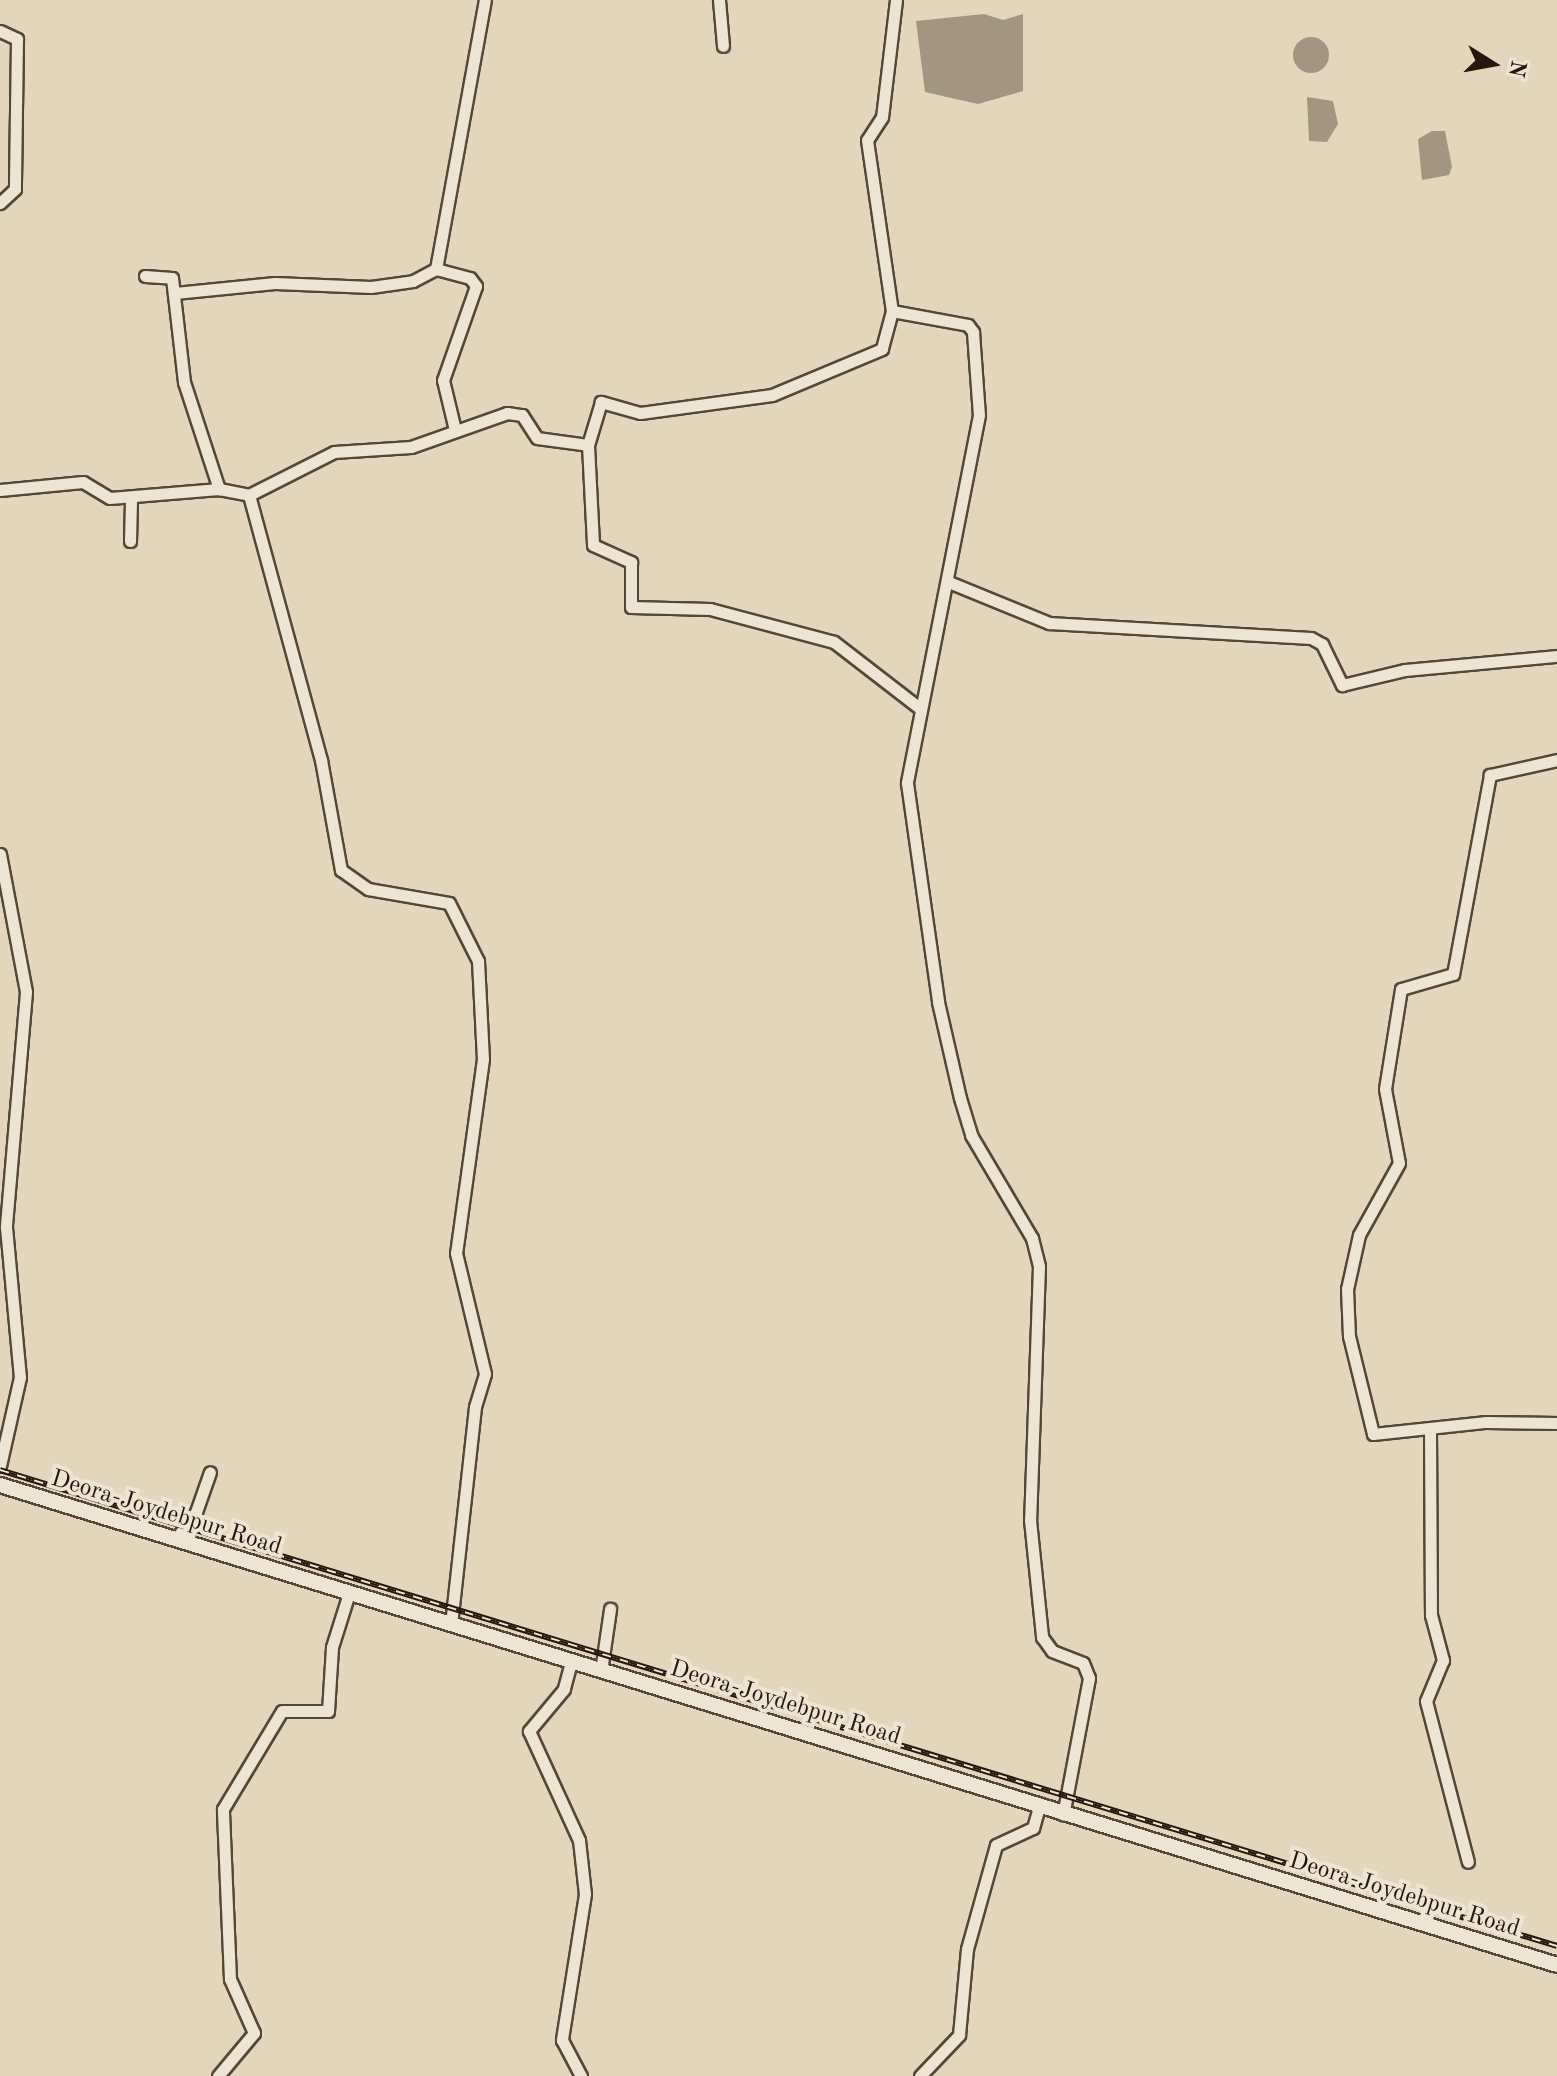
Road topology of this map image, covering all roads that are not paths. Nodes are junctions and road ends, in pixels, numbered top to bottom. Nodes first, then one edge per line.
1 (485, 0) edge
2 (719, 0) edge
3 (896, 0) edge
4 (0, 31) edge
5 (723, 46) dead end
6 (0, 203) edge
7 (436, 269) junction
8 (145, 276) dead end
9 (175, 293) junction
10 (892, 311) junction
11 (455, 430) junction
12 (588, 445) junction
13 (219, 489) junction
14 (0, 490) edge
15 (249, 495) junction
16 (131, 499) junction
17 (130, 541) dead end
18 (951, 583) junction
19 (1557, 656) edge
20 (918, 707) junction
21 (1557, 760) edge
22 (0, 854) edge
23 (3, 1182) edge
24 (1557, 1423) edge
25 (1430, 1429) junction
26 (0, 1466) edge
27 (210, 1472) dead end
28 (0, 1485) edge
29 (175, 1540) junction
30 (349, 1593) junction
31 (610, 1609) dead end
32 (451, 1625) junction
33 (571, 1662) junction
34 (601, 1671) junction
35 (1039, 1807) junction
36 (1063, 1815) junction
37 (1468, 1862) dead end
38 (1557, 1965) edge
39 (218, 2076) edge
40 (581, 2076) edge
41 (920, 2076) edge

1 - 7 street
2 - 5 street
3 - 10 street
4 - 6 street
7 - 9 street
7 - 11 street
8 - 9 street
9 - 13 street
10 - 12 street
10 - 18 street
11 - 12 street
11 - 15 street
12 - 20 street
13 - 15 street
13 - 16 street
14 - 16 street
15 - 32 street
16 - 17 street
18 - 19 street
18 - 20 street
20 - 36 street
21 - 25 street
22 - 23 street
23 - 26 street
24 - 25 street
25 - 37 street
27 - 29 street
28 - 29 street, Deora-Joydebpur Road
29 - 30 street, Deora-Joydebpur Road
30 - 32 street, Deora-Joydebpur Road
30 - 39 street
31 - 34 street
32 - 33 street, Deora-Joydebpur Road
33 - 34 street, Deora-Joydebpur Road
33 - 40 street
34 - 35 street, Deora-Joydebpur Road
35 - 36 street, Deora-Joydebpur Road
35 - 41 street
36 - 38 street, Deora-Joydebpur Road

